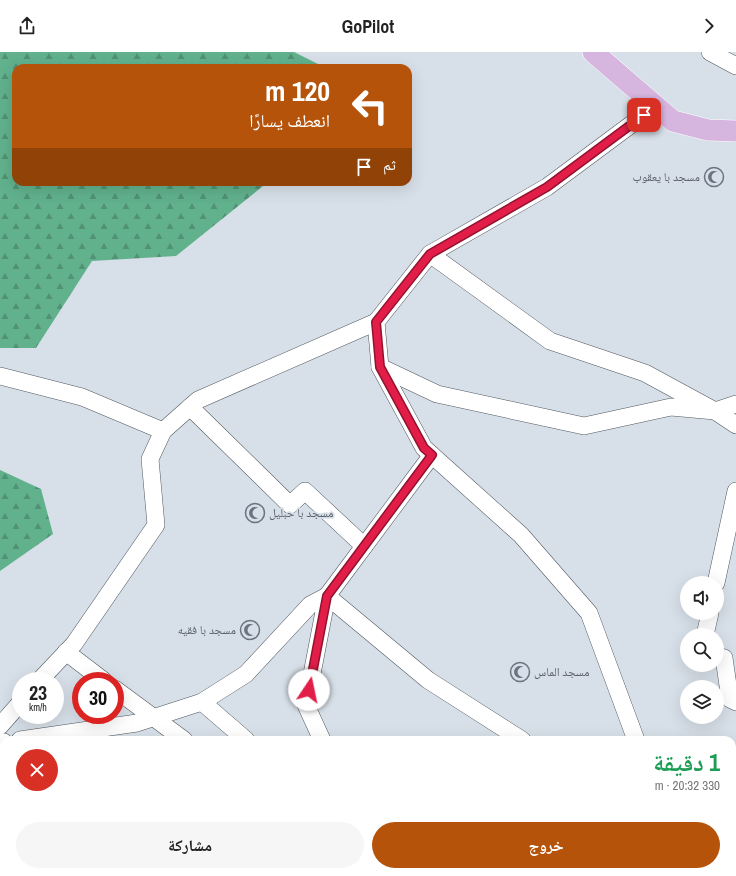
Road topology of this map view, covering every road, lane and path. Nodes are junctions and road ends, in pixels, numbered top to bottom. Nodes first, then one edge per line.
1 (593, 52) edge
2 (710, 52) edge
3 (736, 66) edge
4 (656, 106) junction
5 (736, 131) edge
6 (430, 254) junction
7 (376, 322) junction
8 (380, 367) junction
9 (0, 376) edge
10 (736, 404) edge
11 (190, 407) junction
12 (715, 411) junction
13 (736, 425) edge
14 (163, 431) junction
15 (432, 455) junction
16 (735, 500) edge
17 (364, 546) junction
18 (718, 576) edge
19 (327, 596) junction
20 (66, 652) junction
21 (724, 658) edge
22 (47, 672) edge
23 (92, 672) edge
24 (124, 696) edge
25 (202, 702) junction
26 (736, 702) edge
27 (12, 712) edge
28 (153, 717) junction
29 (0, 726) edge
30 (166, 735) edge
31 (48, 736) edge
32 (241, 736) edge
33 (320, 736) edge
34 (516, 736) edge
35 (634, 736) edge

1 - 4 main road
2 - 3 street
4 - 5 main road
4 - 6 street
6 - 7 street
6 - 12 street
7 - 8 street
7 - 11 street
8 - 12 street
8 - 15 street
9 - 14 street
10 - 12 street
11 - 14 street
11 - 17 street
12 - 13 street
14 - 20 street
15 - 17 street
15 - 35 street
16 - 18 street
17 - 19 street
19 - 25 street
19 - 33 street
19 - 34 street
20 - 22 street
20 - 23 street
21 - 26 street
24 - 28 street
25 - 28 street
25 - 32 street
27 - 29 street
28 - 30 street
28 - 31 street

